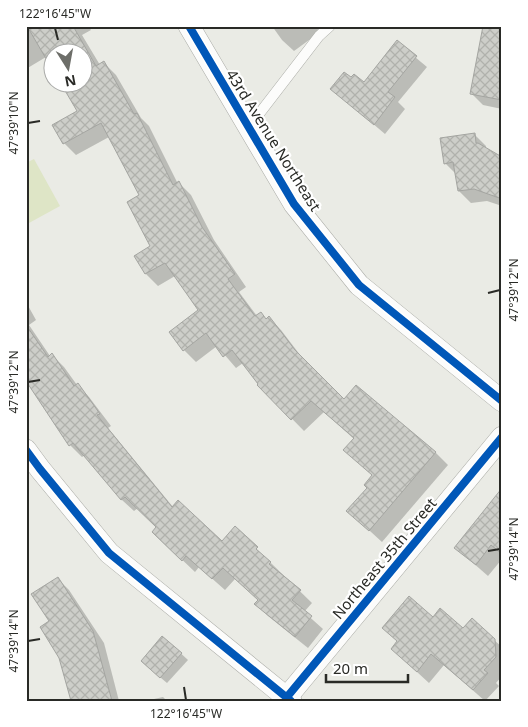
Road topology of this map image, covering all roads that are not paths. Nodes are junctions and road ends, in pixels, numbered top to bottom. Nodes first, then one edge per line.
1 (189, 26) edge
2 (330, 26) edge
3 (249, 127) junction
4 (502, 401) edge
5 (502, 437) edge
6 (26, 450) edge
7 (289, 699) edge

1 - 3 street, 43rd Avenue Northeast
2 - 3 lane
3 - 4 street, 43rd Avenue Northeast
5 - 7 street, Northeast 35th Street
6 - 7 street

